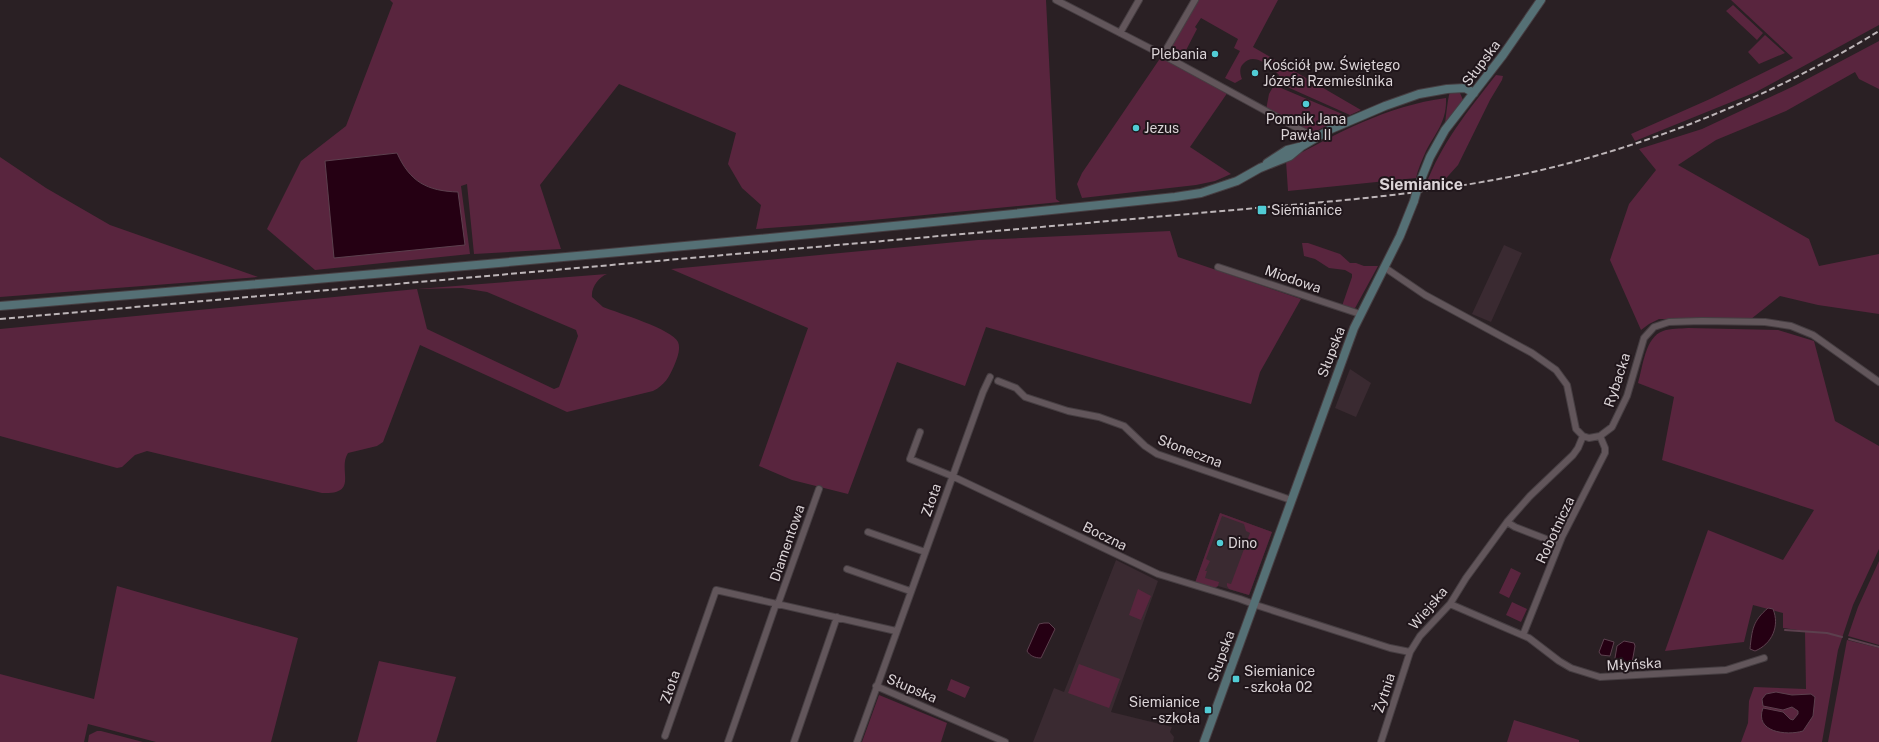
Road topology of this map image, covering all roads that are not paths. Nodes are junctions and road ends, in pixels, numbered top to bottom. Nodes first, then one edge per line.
1 (1056, 0) edge
2 (1139, 0) edge
3 (1195, 0) edge
4 (1541, 0) edge
5 (1120, 34) junction
6 (1163, 55) junction
7 (1474, 93) junction
8 (1313, 140) junction
9 (1218, 267) dead end
10 (1384, 267) junction
11 (0, 306) edge
12 (1360, 314) junction
13 (990, 377) dead end
14 (998, 381) dead end
15 (1879, 382) edge
16 (920, 432) dead end
17 (1583, 436) junction
18 (1600, 436) junction
19 (952, 476) junction
20 (819, 490) dead end
21 (1291, 500) junction
22 (1507, 522) junction
23 (868, 532) dead end
24 (1559, 544) junction
25 (925, 552) junction
26 (847, 569) dead end
27 (910, 591) junction
28 (1254, 603) junction
29 (777, 604) junction
30 (1450, 604) junction
31 (837, 617) junction
32 (896, 631) junction
33 (1523, 635) junction
34 (1410, 652) junction
35 (1764, 658) dead end
36 (876, 686) junction
37 (665, 736) dead end
38 (728, 742) edge
39 (794, 742) edge
40 (857, 742) edge
41 (1005, 742) edge
42 (1204, 742) edge
43 (1381, 742) edge

1 - 5 street
2 - 5 street
3 - 6 street
4 - 7 street, Słupska
5 - 6 street
6 - 8 street
7 - 8 street
7 - 10 street, Słupska, bridge
8 - 11 street
9 - 12 street, Miodowa
10 - 12 street, Słupska
10 - 17 street
12 - 21 street, Słupska
13 - 19 street, Złota
14 - 21 street, Słoneczna
15 - 18 street, Rybacka
16 - 19 street, Boczna
17 - 18 street
17 - 22 street, Wiejska
18 - 24 street, Robotnicza
19 - 25 street, Złota
19 - 28 street, Boczna
20 - 29 street, Diamentowa
21 - 28 street, Słupska
22 - 24 street
22 - 30 street, Wiejska
23 - 25 street
24 - 33 street, Robotnicza
25 - 27 street, Złota
26 - 27 street
27 - 32 street, Złota
28 - 34 street, Wiejska
28 - 42 street, Słupska
29 - 31 street, Złota
29 - 37 street, Złota
29 - 38 street
30 - 33 street, Młyńska
30 - 34 street, Wiejska
31 - 32 street, Złota
31 - 39 street
32 - 36 street, Złota
33 - 35 street, Młyńska
34 - 43 street, Żytnia
36 - 40 street, Złota
36 - 41 street, Słupska

